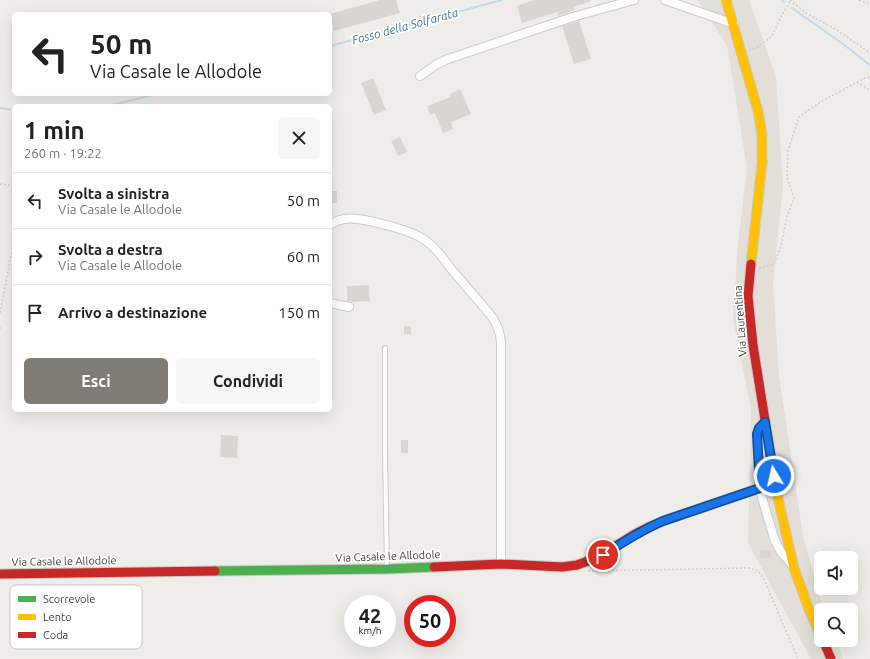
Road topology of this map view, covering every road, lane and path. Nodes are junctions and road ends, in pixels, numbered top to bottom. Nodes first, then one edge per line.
1 (634, 0) edge
2 (664, 0) edge
3 (726, 0) edge
4 (791, 0) edge
5 (858, 0) edge
6 (870, 4) edge
7 (734, 24) junction
8 (742, 53) junction
9 (870, 53) edge
10 (420, 76) dead end
11 (870, 77) edge
12 (857, 82) junction
13 (870, 90) edge
14 (0, 184) edge
15 (12, 186) edge
16 (332, 224) edge
17 (12, 251) edge
18 (750, 271) junction
19 (332, 303) edge
20 (349, 307) dead end
21 (0, 313) edge
22 (385, 348) dead end
23 (765, 422) junction
24 (760, 488) junction
25 (501, 564) junction
26 (794, 568) junction
27 (387, 569) junction
28 (584, 571) dead end
29 (0, 574) edge
30 (814, 621) edge
31 (825, 647) edge
32 (798, 659) edge
33 (831, 659) edge

1 - 10 street
2 - 7 street
3 - 7 street, Via Laurentina
4 - 8 path
4 - 9 path
5 - 6 path
7 - 8 street, Via Laurentina
8 - 18 street, Via Laurentina
11 - 12 path
12 - 13 path
12 - 18 path
14 - 15 path
16 - 25 street
17 - 21 path
18 - 23 street, Via Laurentina
19 - 20 street
22 - 27 lane
23 - 24 street
23 - 26 street, Via Laurentina
24 - 25 street, Via Casale le Allodole
24 - 26 street
25 - 27 street, Via Casale le Allodole
26 - 30 street, Via Laurentina
27 - 29 street, Via Casale le Allodole
28 - 32 path
31 - 33 street

